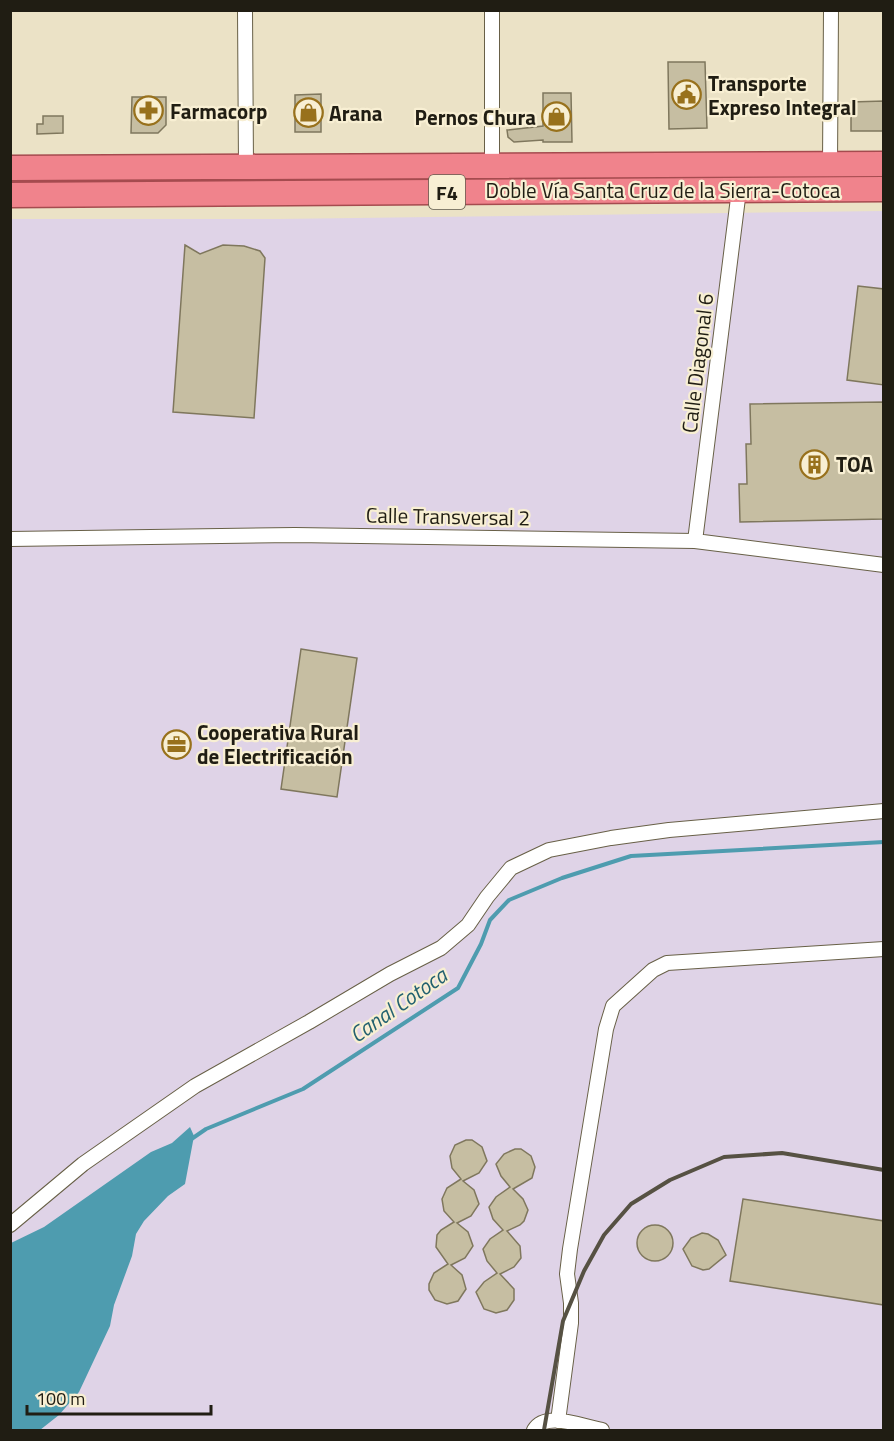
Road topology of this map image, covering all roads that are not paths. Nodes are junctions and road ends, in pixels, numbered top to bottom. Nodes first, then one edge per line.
1 (245, 10) edge
2 (492, 10) edge
3 (831, 10) edge
4 (830, 164) junction
5 (884, 164) edge
6 (492, 166) junction
7 (246, 167) junction
8 (10, 168) edge
9 (884, 189) edge
10 (739, 190) junction
11 (10, 195) edge
12 (10, 539) edge
13 (695, 541) junction
14 (884, 565) edge
15 (884, 811) edge
16 (884, 949) edge
17 (10, 1225) edge
18 (558, 1421) junction
19 (534, 1431) edge
20 (602, 1431) edge

1 - 7 street
2 - 6 street
3 - 4 street
4 - 5 highway, Doble Vía Santa Cruz de la Sierra-Cotoca / F4
4 - 6 highway, Doble Vía Santa Cruz de la Sierra-Cotoca / F4
6 - 7 highway, Doble Vía Santa Cruz de la Sierra-Cotoca / F4
7 - 8 highway, Doble Vía Santa Cruz de la Sierra-Cotoca / F4
9 - 10 highway, Doble Vía Santa Cruz de la Sierra-Cotoca / F4
10 - 11 highway, Doble Vía Santa Cruz de la Sierra-Cotoca / F4
10 - 13 street, Calle Diagonal 6
12 - 13 street, Calle Transversal 2
13 - 14 street, Calle Transversal 2
15 - 17 street
16 - 18 street
18 - 19 street
18 - 20 street

